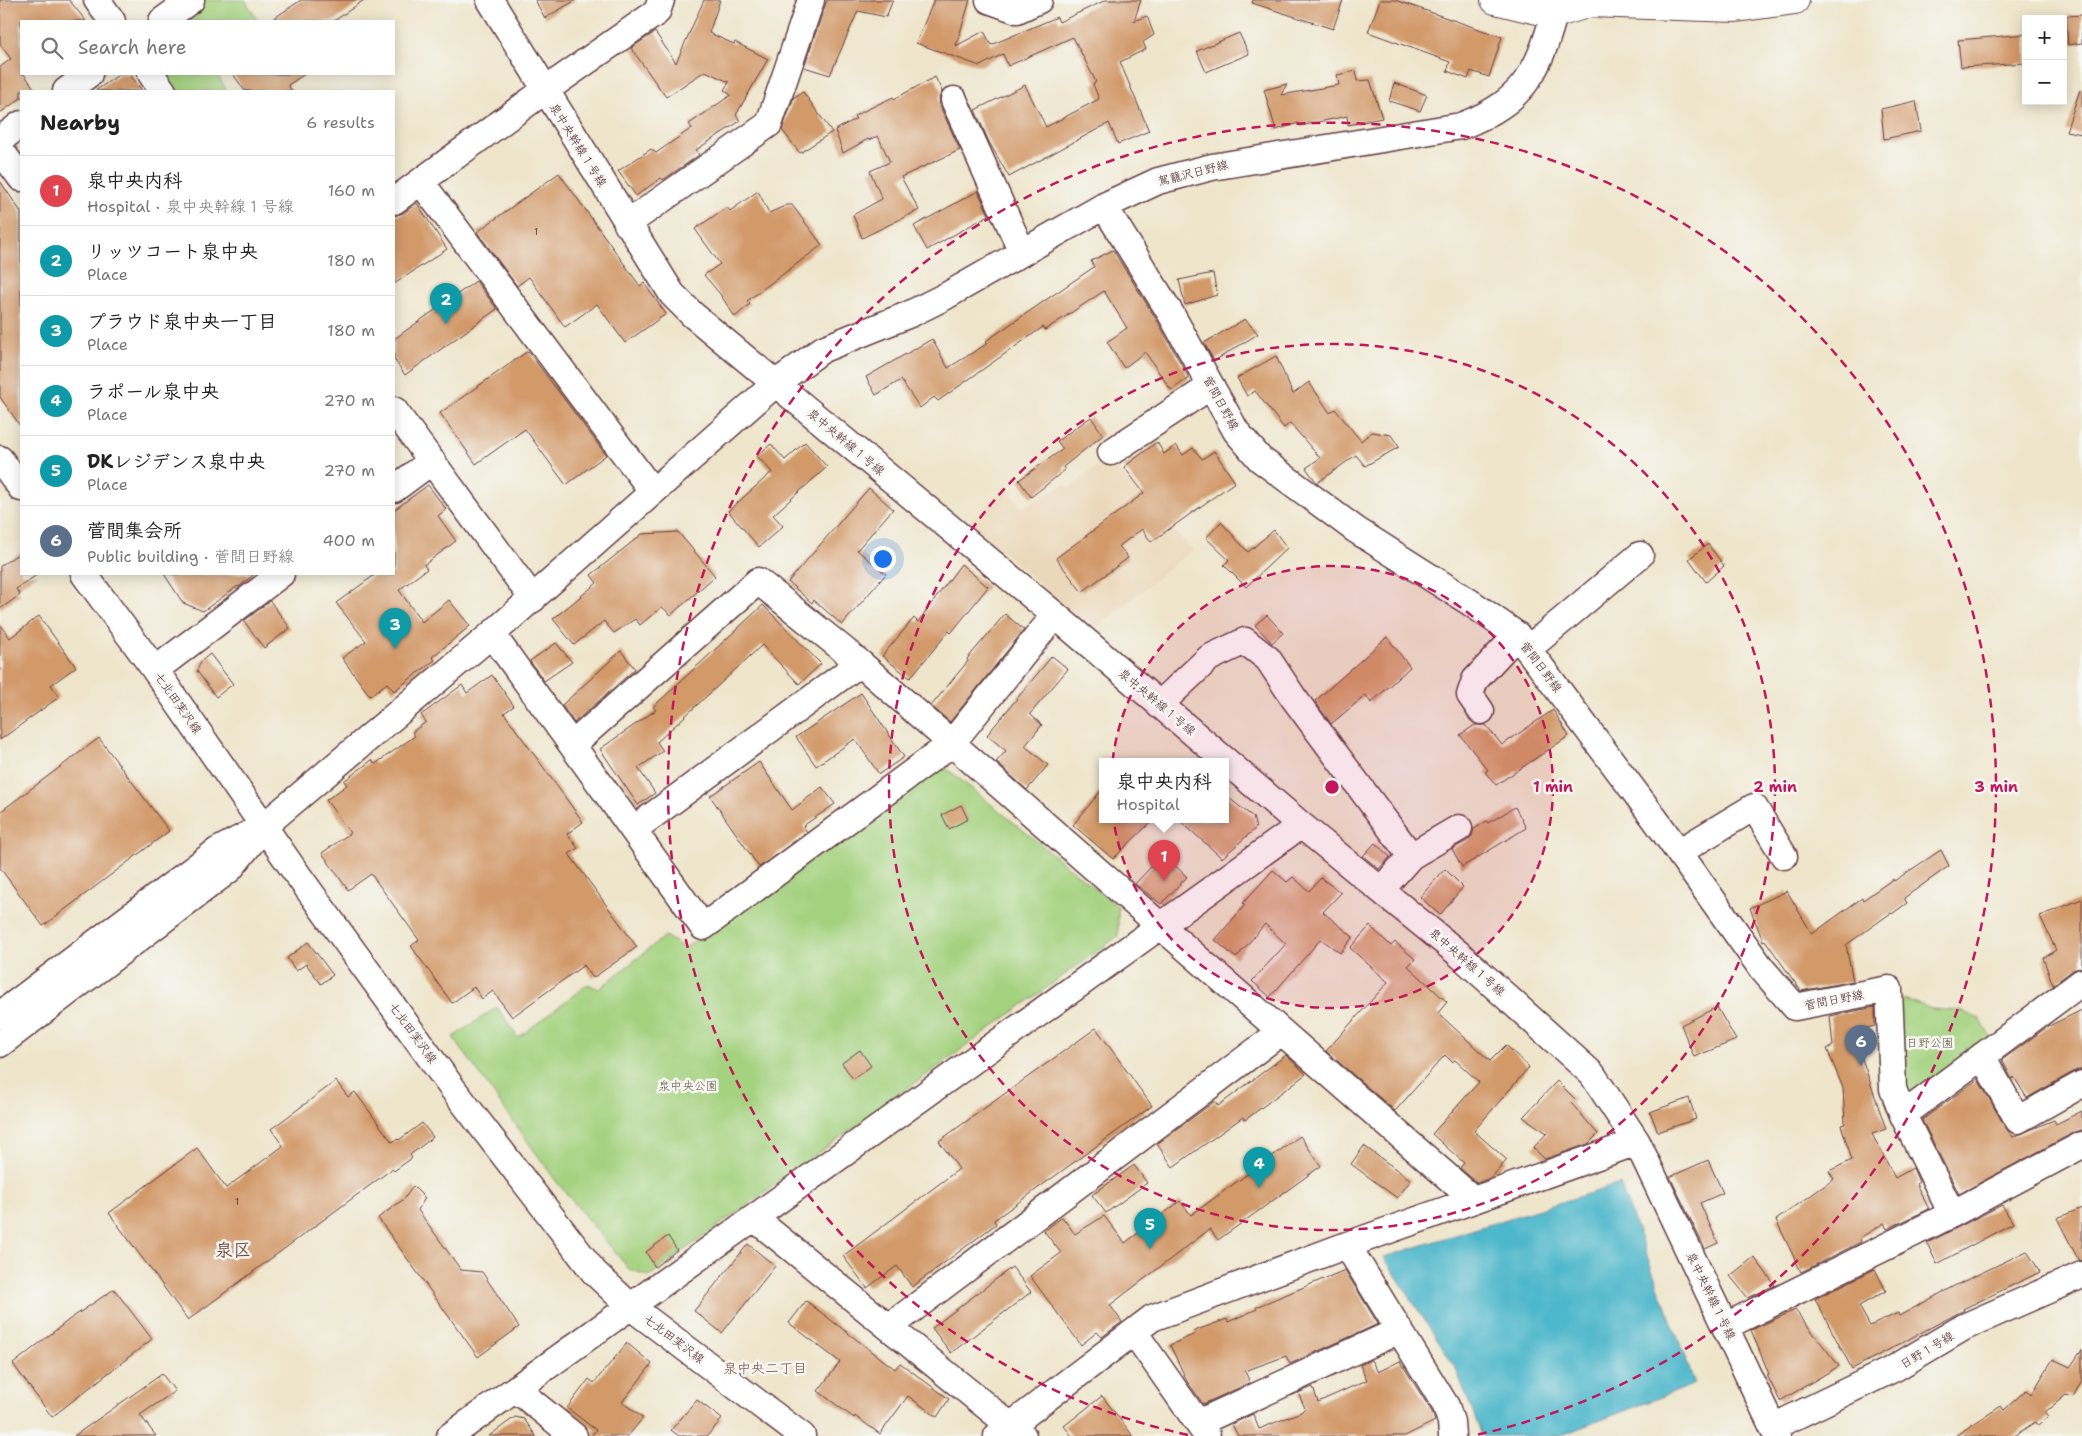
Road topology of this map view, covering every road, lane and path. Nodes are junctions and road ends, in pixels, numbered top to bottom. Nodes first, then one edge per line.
1 (96, 0) edge
2 (191, 0) edge
3 (490, 0) edge
4 (662, 0) edge
5 (811, 0) edge
6 (989, 0) edge
7 (1039, 0) edge
8 (1494, 0) edge
9 (1795, 0) edge
10 (1583, 1) edge
11 (1556, 7) edge
12 (111, 20) edge
13 (163, 20) edge
14 (89, 75) edge
15 (152, 75) edge
16 (67, 90) edge
17 (162, 90) edge
18 (544, 91) junction
19 (954, 100) dead end
20 (20, 125) edge
21 (0, 140) edge
22 (0, 149) edge
23 (20, 177) edge
24 (420, 182) junction
25 (395, 201) edge
26 (1104, 206) junction
27 (627, 224) junction
28 (1022, 252) junction
29 (775, 384) junction
30 (1211, 386) junction
31 (395, 411) edge
32 (1111, 452) dead end
33 (432, 461) junction
34 (395, 488) edge
35 (653, 492) junction
36 (1640, 555) dead end
37 (85, 575) edge
38 (280, 575) edge
39 (533, 599) junction
40 (1055, 615) junction
41 (492, 634) junction
42 (1523, 642) junction
43 (860, 663) junction
44 (155, 670) junction
45 (1159, 704) junction
46 (1481, 712) dead end
47 (951, 744) junction
48 (572, 745) junction
49 (1222, 758) edge
50 (1229, 764) edge
51 (1301, 825) junction
52 (264, 826) junction
53 (1459, 828) dead end
54 (633, 830) junction
55 (1679, 852) junction
56 (1411, 856) junction
57 (1784, 856) dead end
58 (1381, 890) junction
59 (1160, 927) junction
60 (2082, 982) edge
61 (0, 1015) edge
62 (1281, 1032) junction
63 (0, 1044) edge
64 (1982, 1056) junction
65 (2082, 1084) edge
66 (1903, 1115) junction
67 (1637, 1142) junction
68 (2082, 1144) edge
69 (1474, 1200) junction
70 (1952, 1214) junction
71 (754, 1218) junction
72 (1347, 1245) junction
73 (2082, 1276) edge
74 (631, 1307) junction
75 (1726, 1326) junction
76 (889, 1327) junction
77 (1400, 1330) junction
78 (1134, 1332) junction
79 (516, 1389) junction
80 (1202, 1430) edge
81 (1775, 1431) edge
82 (1010, 1433) edge
83 (1446, 1433) edge
84 (450, 1436) edge
85 (574, 1436) edge
86 (802, 1436) edge

1 - 12 street
2 - 13 street
3 - 18 street, 泉中央幹線１号線
4 - 18 street
5 - 27 street
6 - 7 street
8 - 11 main road
9 - 10 main road
10 - 11 main road
11 - 26 street, 駕籠沢日野線
14 - 16 street
15 - 17 street
18 - 24 street
18 - 27 street, 泉中央幹線１号線
19 - 28 street
20 - 21 street
22 - 23 street
24 - 25 street
24 - 35 street
26 - 28 street, 駕籠沢日野線
26 - 30 street, 菅間日野線
27 - 29 street, 泉中央幹線１号線
28 - 29 street, 駕籠沢日野線
29 - 35 street, 駕籠沢日野線
29 - 40 street, 泉中央幹線１号線
30 - 32 street
30 - 42 street, 菅間日野線
31 - 33 street
33 - 34 street
33 - 39 street
35 - 39 street, 駕籠沢日野線
36 - 42 street
37 - 44 street, 七北田実沢線
38 - 44 street
39 - 41 street, 駕籠沢日野線
40 - 45 street, 泉中央幹線１号線
40 - 47 street
41 - 48 street
41 - 52 street, 駕籠沢日野線
42 - 46 street
42 - 55 street, 菅間日野線
43 - 47 street
43 - 48 street
43 - 54 street
44 - 52 street, 七北田実沢線
45 - 49 street, 泉中央幹線１号線
45 - 56 street
47 - 54 street
47 - 59 street
48 - 54 street
50 - 51 street, 泉中央幹線１号線
51 - 58 street, 泉中央幹線１号線
51 - 59 street
52 - 61 street
52 - 63 street
52 - 74 street, 七北田実沢線
53 - 56 street
55 - 57 street
55 - 66 street, 菅間日野線
56 - 58 street
58 - 67 street, 泉中央幹線１号線
59 - 62 street
59 - 71 street
60 - 64 street
62 - 69 street
62 - 76 street
64 - 65 street
64 - 66 street
66 - 70 street
67 - 69 street
67 - 75 street, 泉中央幹線１号線
68 - 70 street
69 - 72 street
70 - 75 street
71 - 74 street
71 - 76 street
72 - 77 street
72 - 78 street
73 - 81 street, 日野１号線
74 - 79 street
74 - 86 street, 七北田実沢線
75 - 81 street, 泉中央幹線１号線
76 - 82 street
77 - 80 street
77 - 83 street
78 - 80 street
78 - 82 street
79 - 84 street
79 - 85 street

